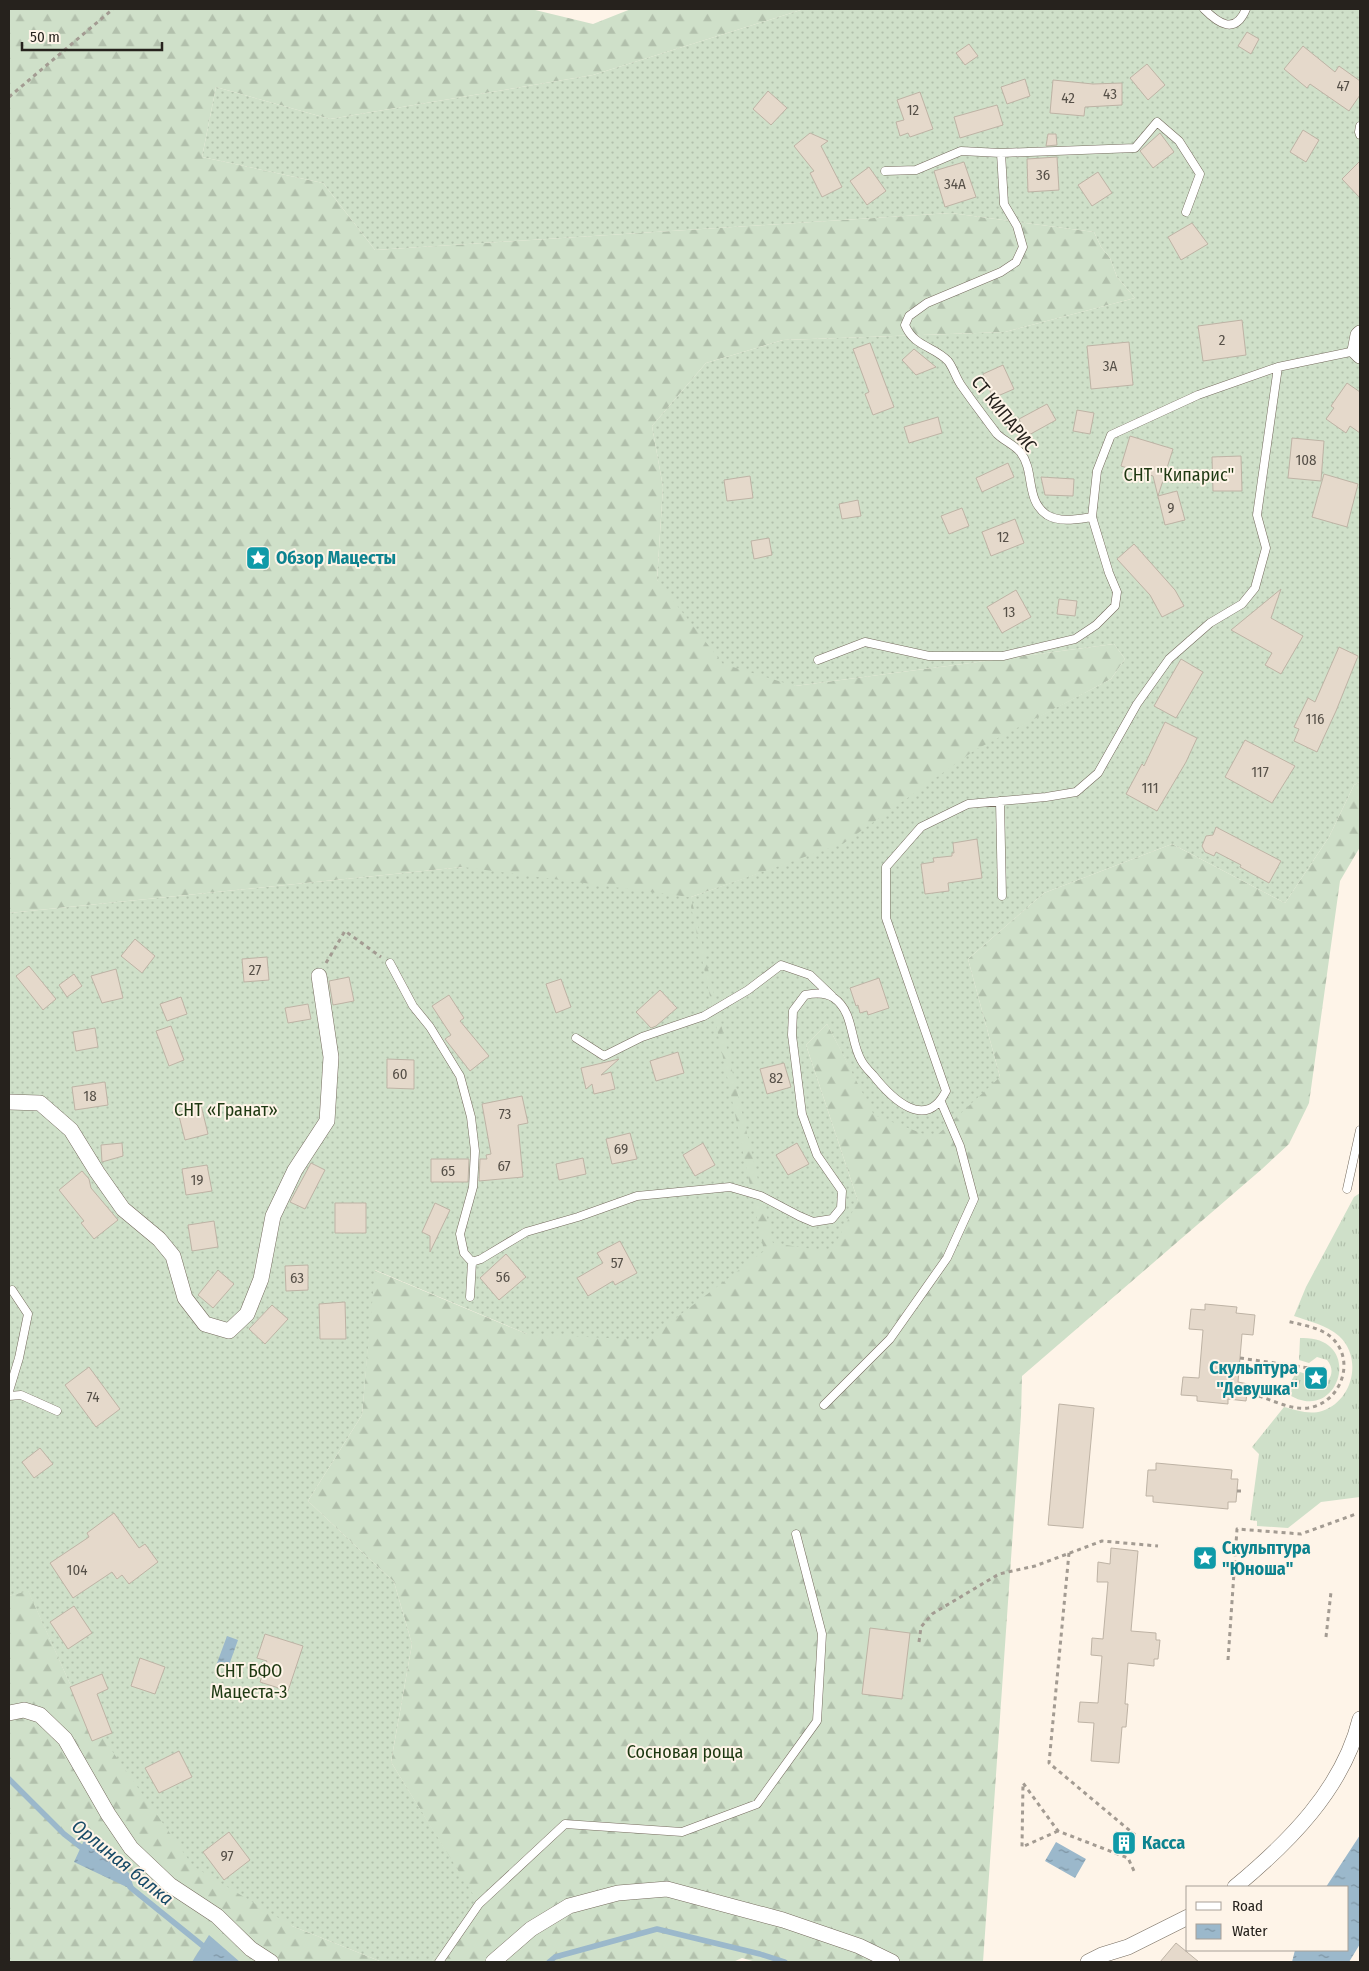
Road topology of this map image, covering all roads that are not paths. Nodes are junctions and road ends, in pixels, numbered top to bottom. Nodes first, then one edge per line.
1 (1204, 9) edge
2 (1246, 9) edge
3 (1360, 126) edge
4 (1360, 135) edge
5 (1001, 153) junction
6 (885, 171) dead end
7 (1186, 212) dead end
8 (1360, 332) edge
9 (1358, 353) edge
10 (1278, 367) junction
11 (1092, 516) junction
12 (818, 660) dead end
13 (1000, 801) junction
14 (1002, 896) dead end
15 (390, 963) road end
16 (319, 976) road end
17 (833, 997) junction
18 (576, 1038) dead end
19 (9, 1102) edge
20 (941, 1102) junction
21 (1360, 1130) edge
22 (1347, 1189) dead end
23 (472, 1262) junction
24 (12, 1290) dead end
25 (470, 1296) dead end
26 (9, 1391) edge
27 (9, 1396) edge
28 (824, 1405) dead end
29 (57, 1411) dead end
30 (796, 1534) dead end
31 (9, 1713) edge
32 (1360, 1720) edge
33 (1236, 1886) edge
34 (1186, 1918) edge
35 (271, 1962) edge
36 (439, 1962) edge
37 (493, 1962) edge
38 (892, 1962) edge
39 (1088, 1962) edge

1 - 2 lane
3 - 4 lane
5 - 6 lane
5 - 7 lane
5 - 11 lane, СТ КИПАРИС
8 - 9 street
9 - 10 lane
10 - 11 lane
10 - 13 lane
11 - 12 lane
13 - 14 lane
13 - 20 lane
15 - 23 lane
16 - 19 street
17 - 18 lane
17 - 20 lane
17 - 23 lane
20 - 28 lane
21 - 22 lane
23 - 25 lane
24 - 26 lane
27 - 29 lane
30 - 36 lane
31 - 35 street
32 - 33 street
34 - 39 street
37 - 38 street

